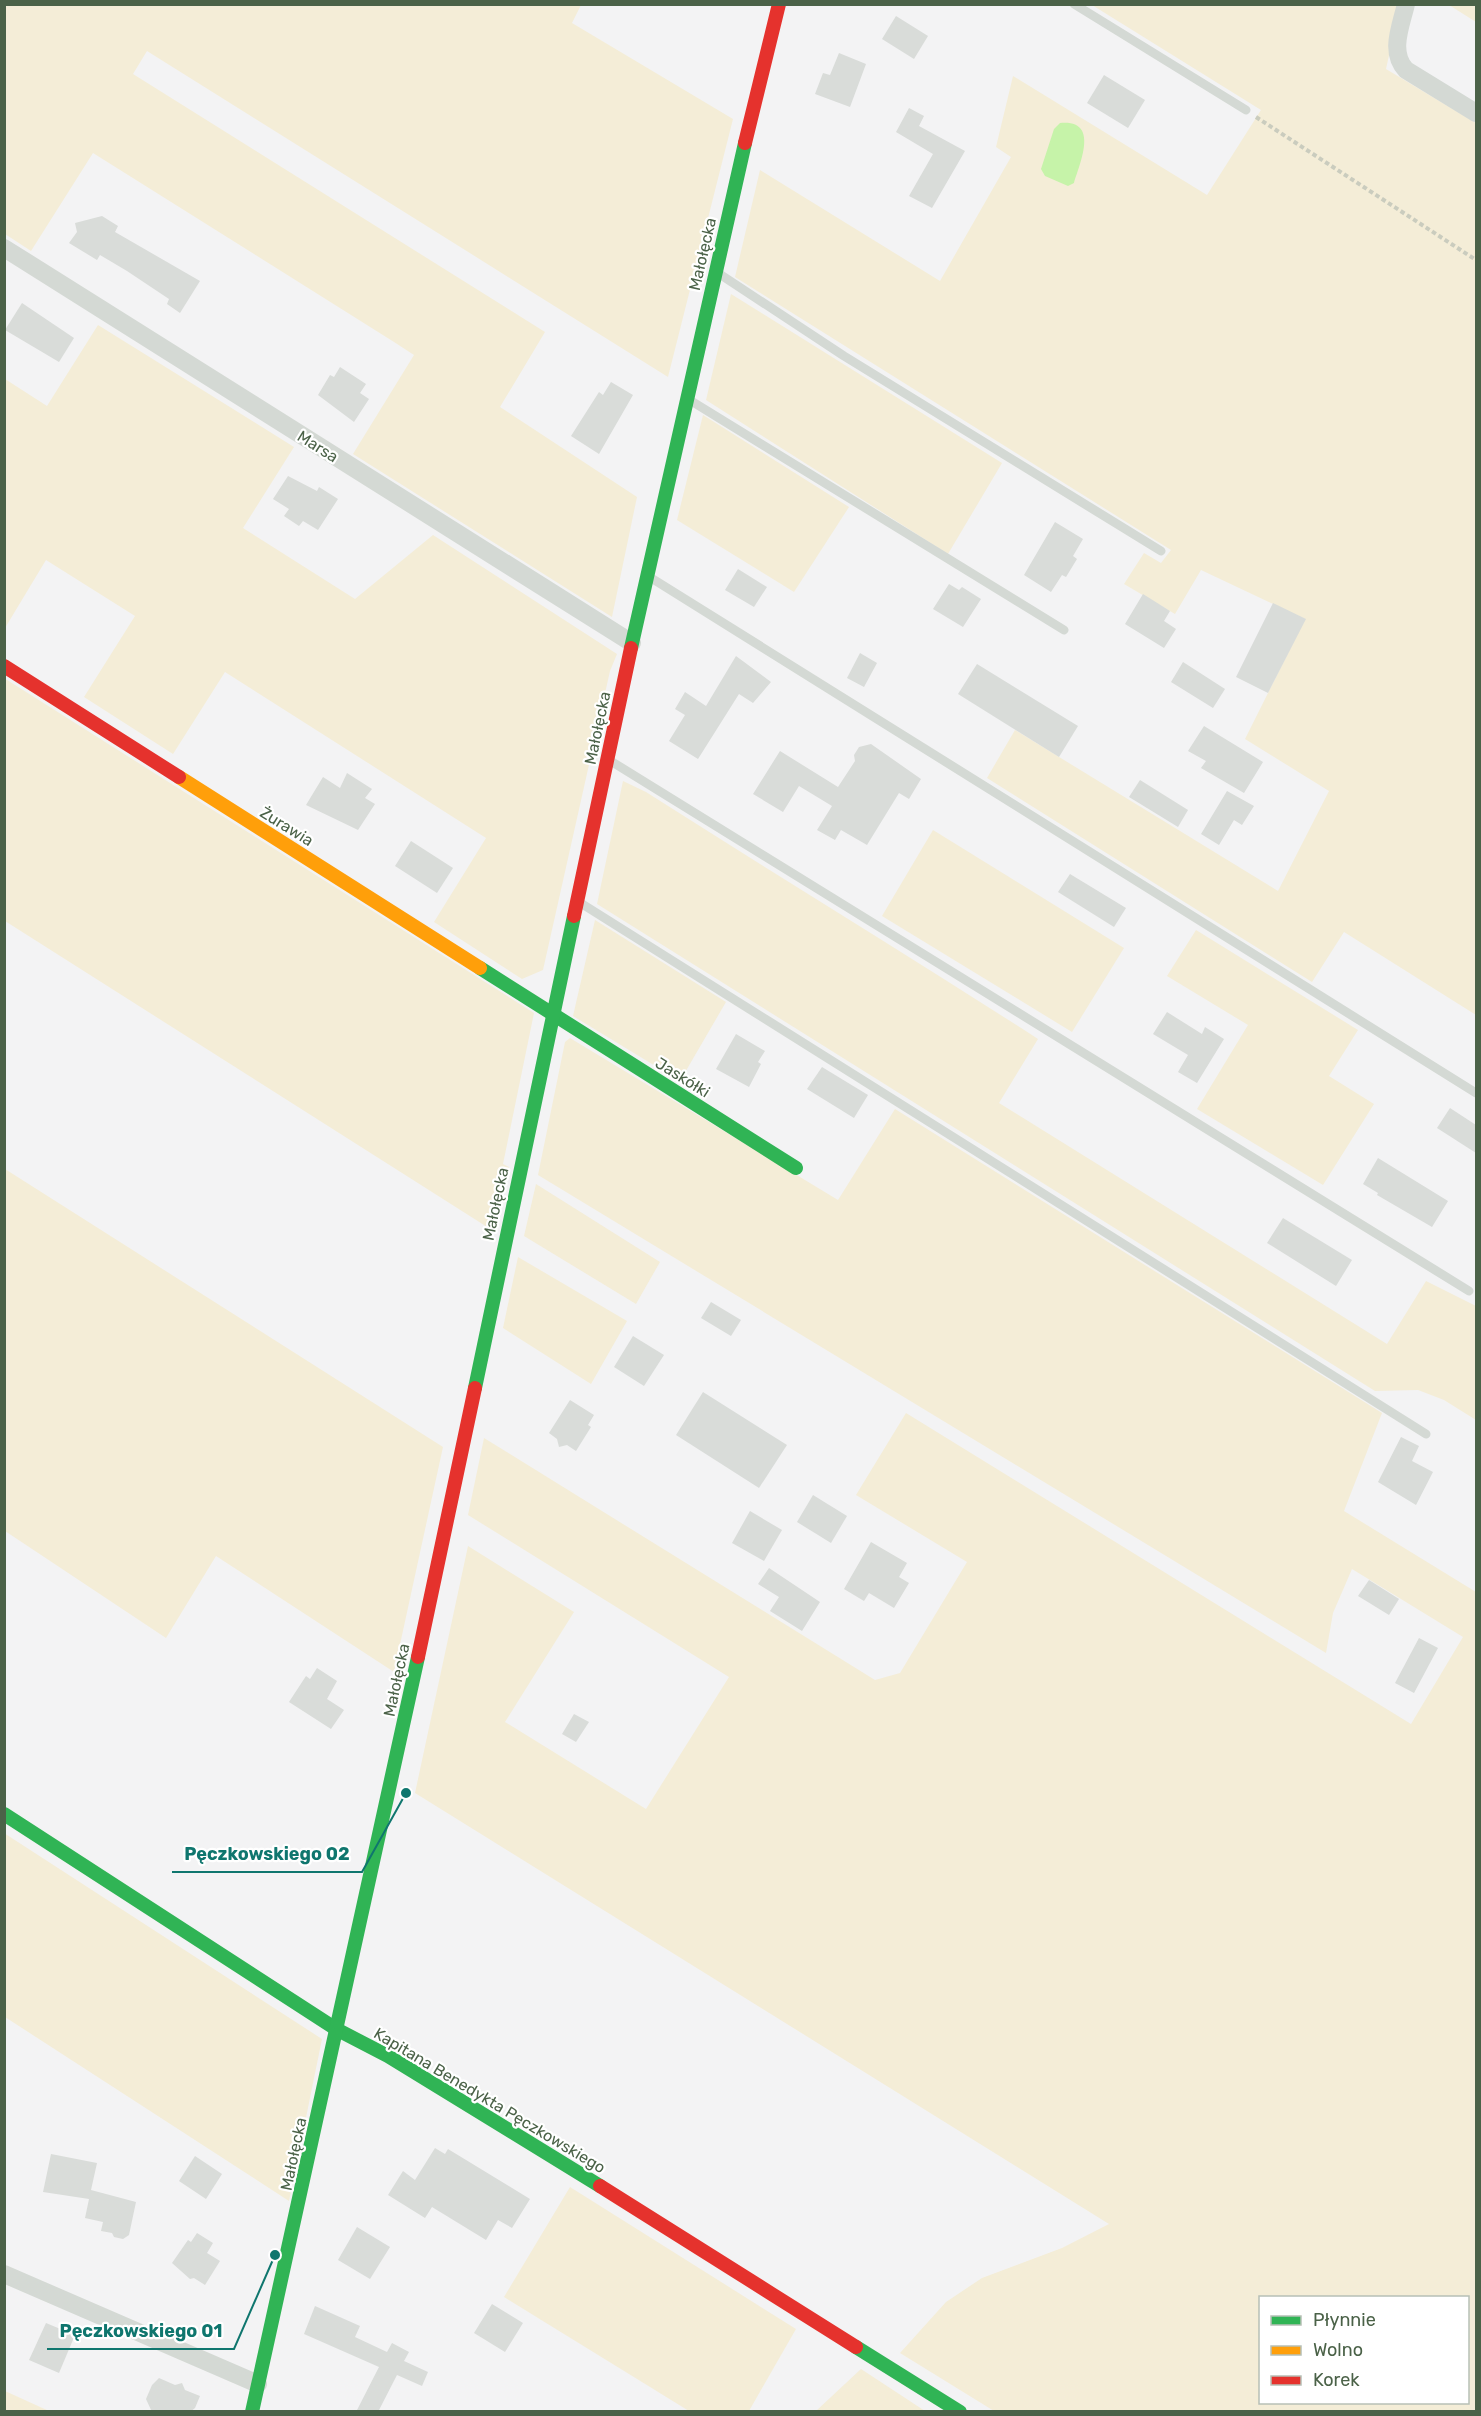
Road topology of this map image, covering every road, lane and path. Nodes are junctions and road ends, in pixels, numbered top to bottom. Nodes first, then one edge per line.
1 (779, 4) edge
2 (1074, 4) edge
3 (1406, 4) edge
4 (1246, 110) joint
5 (1476, 112) edge
6 (4, 248) edge
7 (1476, 260) edge
8 (716, 271) junction
9 (687, 399) junction
10 (1161, 551) dead end
11 (646, 575) junction
12 (1064, 630) dead end
13 (632, 643) junction
14 (4, 666) edge
15 (607, 759) junction
16 (577, 901) junction
17 (552, 1014) junction
18 (1476, 1093) edge
19 (796, 1168) dead end
20 (1469, 1291) dead end
21 (1426, 1434) dead end
22 (4, 1814) edge
23 (336, 2029) junction
24 (4, 2274) edge
25 (258, 2384) junction
26 (252, 2412) edge
27 (960, 2412) edge

1 - 8 street, Małołęcka
2 - 4 lane
3 - 5 street
4 - 7 path
6 - 13 street, Marsa
8 - 9 street, Małołęcka
8 - 10 lane
9 - 11 street, Małołęcka
9 - 12 lane
11 - 13 street, Małołęcka
11 - 18 lane
13 - 15 street, Małołęcka
14 - 17 street, Żurawia
15 - 16 street, Małołęcka
15 - 20 lane
16 - 17 street, Małołęcka
16 - 21 lane
17 - 19 street, Jaskółki
17 - 23 street, Małołęcka
22 - 23 street, Kapitana Benedykta Pęczkowskiego
23 - 25 street, Małołęcka
23 - 27 street, Kapitana Benedykta Pęczkowskiego
24 - 25 street
25 - 26 street, Małołęcka

